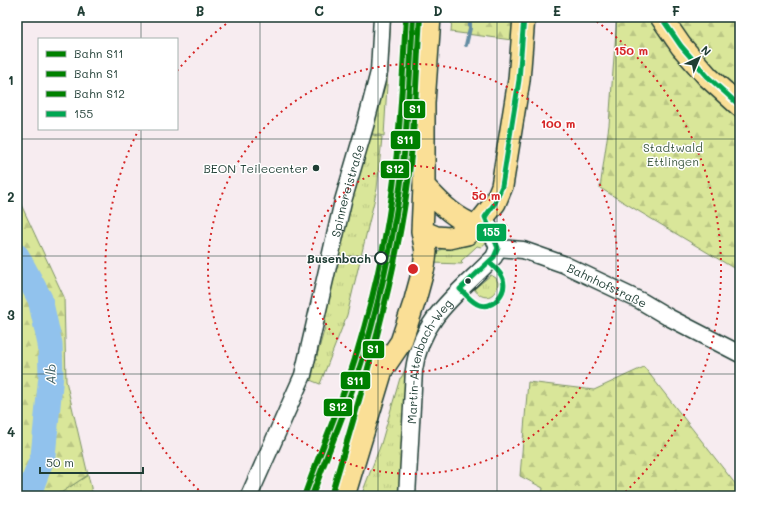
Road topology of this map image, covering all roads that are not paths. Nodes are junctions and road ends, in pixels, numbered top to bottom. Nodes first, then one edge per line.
1 (382, 17) edge
2 (430, 17) edge
3 (524, 17) edge
4 (661, 17) edge
5 (740, 106) edge
6 (424, 186) junction
7 (477, 220) junction
8 (422, 231) junction
9 (498, 248) junction
10 (740, 354) edge
11 (249, 496) edge
12 (344, 496) edge
13 (408, 496) edge

1 - 11 street, Spinnereistraße
2 - 6 main road
3 - 7 main road
4 - 5 main road
6 - 7 main road
6 - 8 main road
7 - 8 main road
7 - 9 street
8 - 12 main road
9 - 10 street, Bahnhofstraße
9 - 13 street, Martin-Altenbach-Weg

